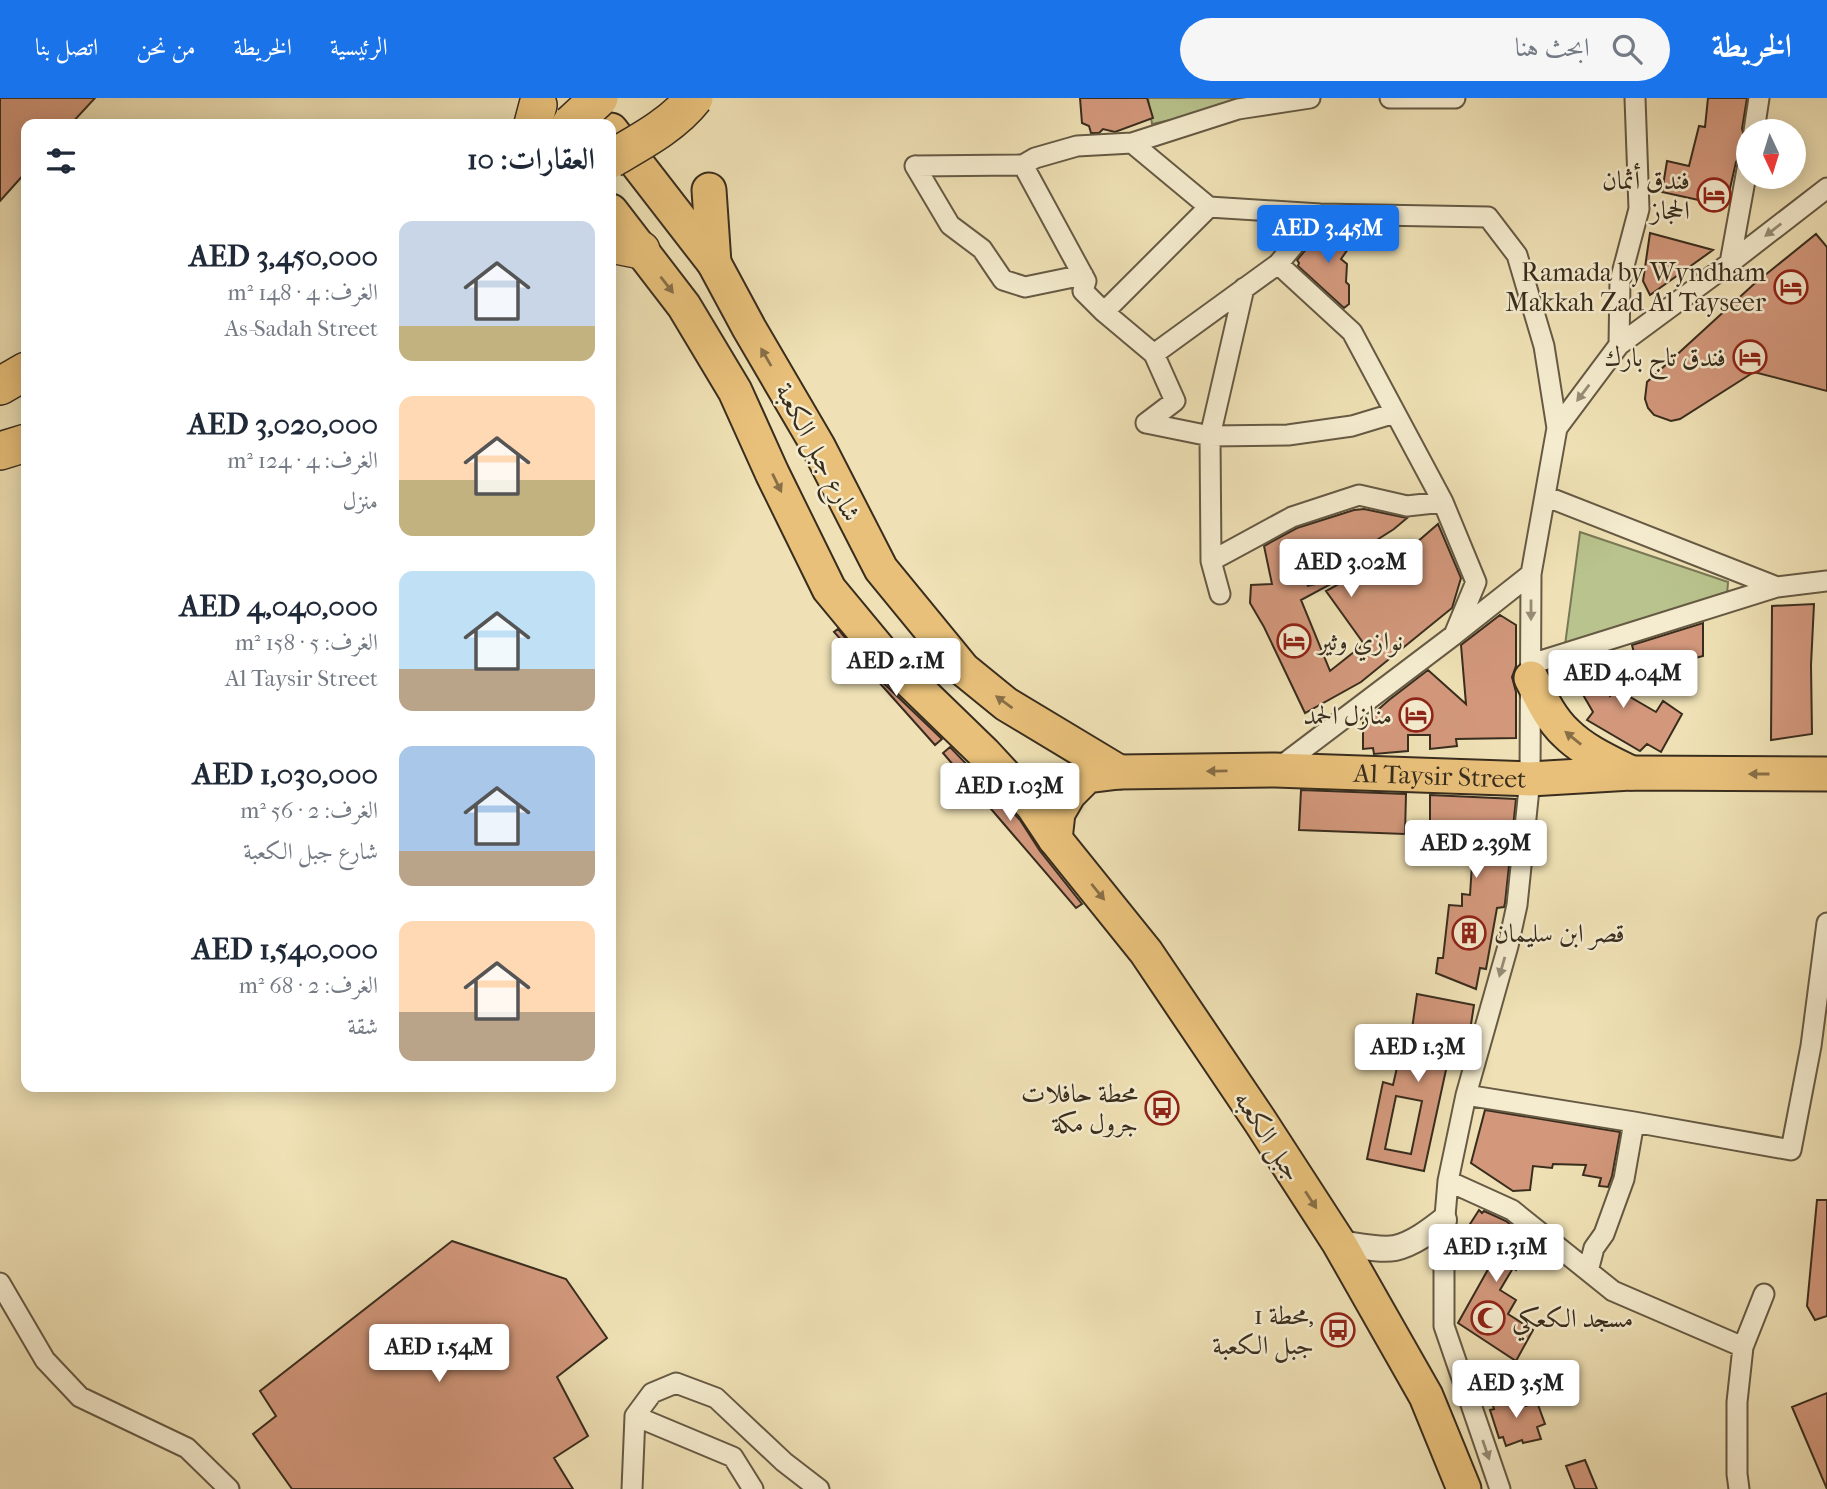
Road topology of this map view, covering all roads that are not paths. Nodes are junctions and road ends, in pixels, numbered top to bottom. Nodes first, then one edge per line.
1 (586, 98) edge
2 (599, 98) edge
3 (659, 98) edge
4 (694, 98) edge
5 (1310, 98) edge
6 (1390, 98) edge
7 (1455, 98) edge
8 (1635, 98) edge
9 (1759, 98) edge
10 (576, 119) edge
11 (602, 119) edge
12 (1756, 119) edge
13 (616, 136) edge
14 (1132, 143) junction
15 (616, 150) edge
16 (616, 153) edge
17 (1023, 165) junction
18 (1827, 188) edge
19 (1743, 189) edge
20 (709, 190) dead end
21 (1209, 207) junction
22 (1320, 214) junction
23 (616, 223) edge
24 (626, 247) edge
25 (714, 263) junction
26 (1730, 263) junction
27 (1278, 264) junction
28 (1083, 275) junction
29 (1244, 288) junction
30 (1104, 312) junction
31 (1619, 345) junction
32 (1154, 354) junction
33 (21, 374) edge
34 (0, 386) edge
35 (21, 397) edge
36 (0, 403) edge
37 (1395, 413) junction
38 (1557, 428) junction
39 (1210, 436) junction
40 (21, 445) edge
41 (0, 451) edge
42 (0, 465) edge
43 (21, 467) edge
44 (1545, 496) junction
45 (1443, 502) junction
46 (1211, 561) junction
47 (1531, 574) junction
48 (1827, 581) edge
49 (1777, 587) junction
50 (1220, 594) dead end
51 (1454, 635) junction
52 (1531, 671) junction
53 (1275, 770) junction
54 (1119, 772) junction
55 (1631, 773) junction
56 (1827, 774) edge
57 (1530, 779) junction
58 (1033, 806) joint
59 (1055, 839) junction
60 (1827, 923) edge
61 (1827, 935) edge
62 (1466, 1095) junction
63 (1634, 1122) junction
64 (1448, 1181) junction
65 (1444, 1220) junction
66 (1339, 1243) junction
67 (1588, 1271) junction
68 (0, 1283) edge
69 (1764, 1294) dead end
70 (1743, 1347) junction
71 (635, 1416) junction
72 (229, 1489) edge
73 (632, 1489) edge
74 (753, 1489) edge
75 (819, 1489) edge
76 (1464, 1489) edge
77 (1500, 1489) edge
78 (1739, 1489) edge

1 - 11 highway
2 - 10 highway, bridge
3 - 15 highway
4 - 16 highway, bridge
5 - 14 street
6 - 7 street
8 - 31 street
9 - 12 street
13 - 25 highway, شارع جبل الكعبة
14 - 17 street
14 - 21 street
17 - 28 street
17 - 28 street
18 -> 26 street
19 - 26 street
20 - 25 highway
21 - 22 street
21 - 30 street
22 - 27 street
22 - 38 street
23 - 24 highway, شارع جبل الكعبة
24 -> 58 highway, شارع جبل الكعبة
54 -> 25 highway, شارع جبل الكعبة
26 - 31 street
27 - 29 street
27 - 37 street
28 - 30 street
29 - 32 street
29 - 39 street
30 - 32 street
31 -> 38 street
32 - 39 street
33 - 34 highway
35 - 36 highway
37 - 39 street
37 - 45 street
38 - 44 street
39 - 46 street
40 - 41 highway
42 - 43 highway
44 - 47 street
44 - 49 street
45 - 46 street
45 - 51 street
46 - 50 street
47 - 51 street
47 -> 52 street
48 - 49 street
49 - 52 street
51 - 53 street
55 -> 52 highway
52 - 57 street
53 -> 54 highway, Al Taysir Street
53 - 57 highway, Al Taysir Street
54 - 59 highway, Al Taysir Street
56 -> 55 highway, Al Taysir Street
55 - 57 highway, Al Taysir Street
57 -> 62 street
58 - 59 highway, جبل الكعبه
59 -> 66 highway, جبل الكعبه
60 - 61 street
61 - 63 street
62 - 63 street
62 - 64 street
63 - 67 street
64 - 65 street
64 - 67 street
65 - 66 street
65 -> 77 street
66 - 76 highway, جبل الكعبه
67 - 70 street
68 - 72 street
69 - 70 street
70 - 78 street
71 - 73 street
71 - 74 street
71 - 75 street

